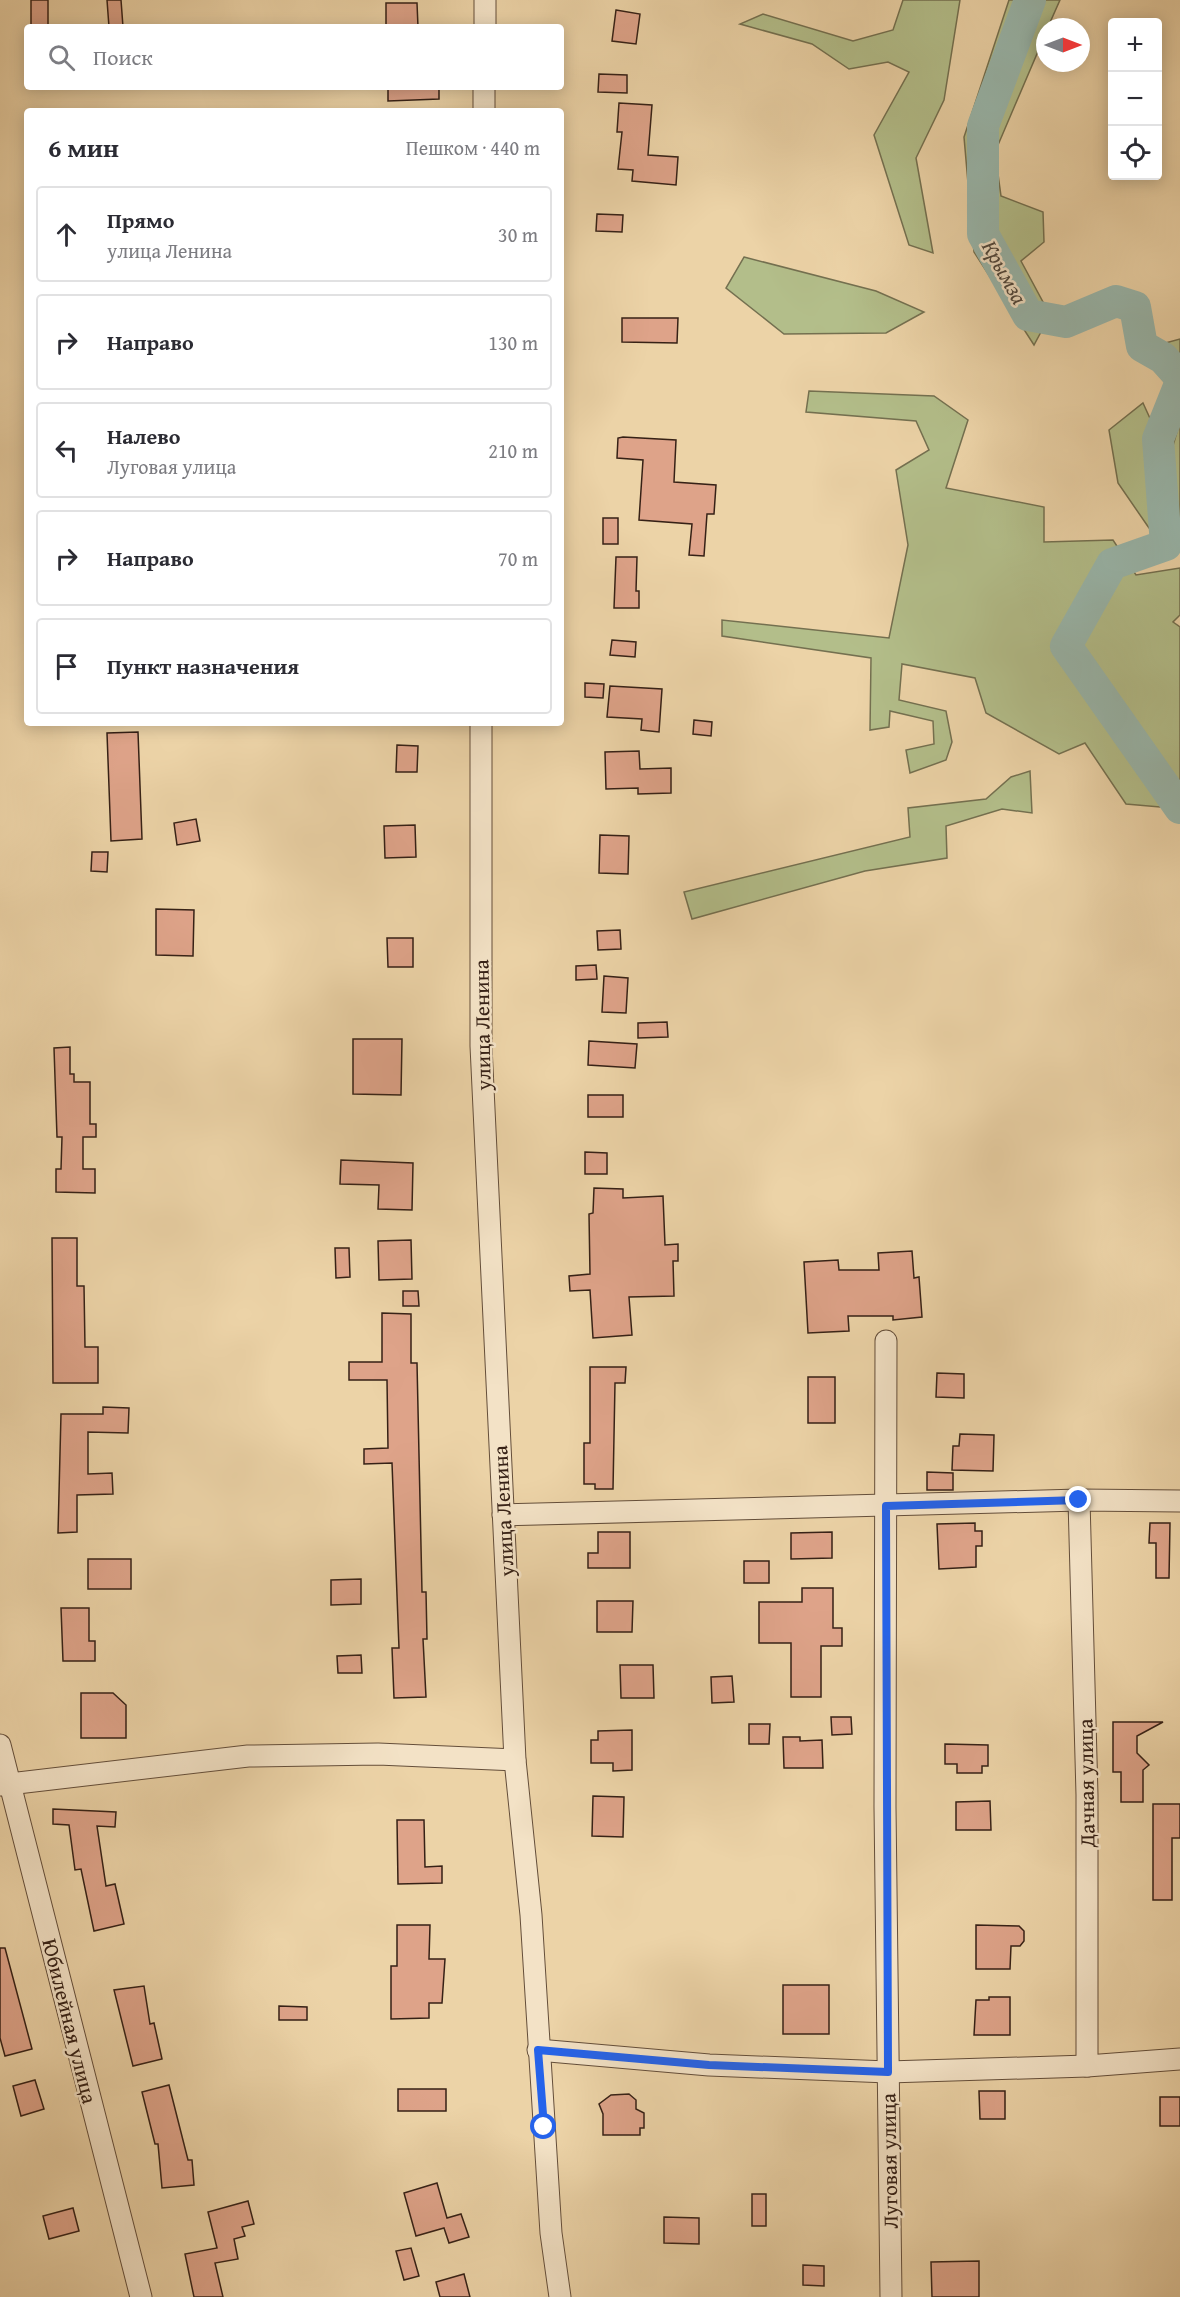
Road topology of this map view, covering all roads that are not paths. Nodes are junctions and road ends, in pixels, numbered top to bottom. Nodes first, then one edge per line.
1 (485, 0) edge
2 (485, 24) edge
3 (484, 90) edge
4 (484, 108) edge
5 (481, 726) edge
6 (886, 1341) dead end
7 (1079, 1500) junction
8 (1180, 1501) edge
9 (886, 1506) junction
10 (503, 1515) junction
11 (0, 1745) edge
12 (515, 1760) junction
13 (5, 1785) edge
14 (538, 2050) junction
15 (1180, 2059) edge
16 (1087, 2066) junction
17 (888, 2072) junction
18 (141, 2297) edge
19 (560, 2297) edge
20 (891, 2297) edge

1 - 2 street
3 - 4 street
5 - 10 street, улица Ленина
6 - 9 street, Луговая улица
7 - 8 street
7 - 9 street
7 - 16 street, Дачная улица
9 - 10 street
9 - 17 street, Луговая улица
10 - 12 street, улица Ленина
11 - 13 street, Юбилейная улица
12 - 13 street
12 - 14 street, улица Ленина
13 - 18 street, Юбилейная улица
14 - 17 street
14 - 19 street, улица Ленина
15 - 16 street
16 - 17 street
17 - 20 street, Луговая улица

